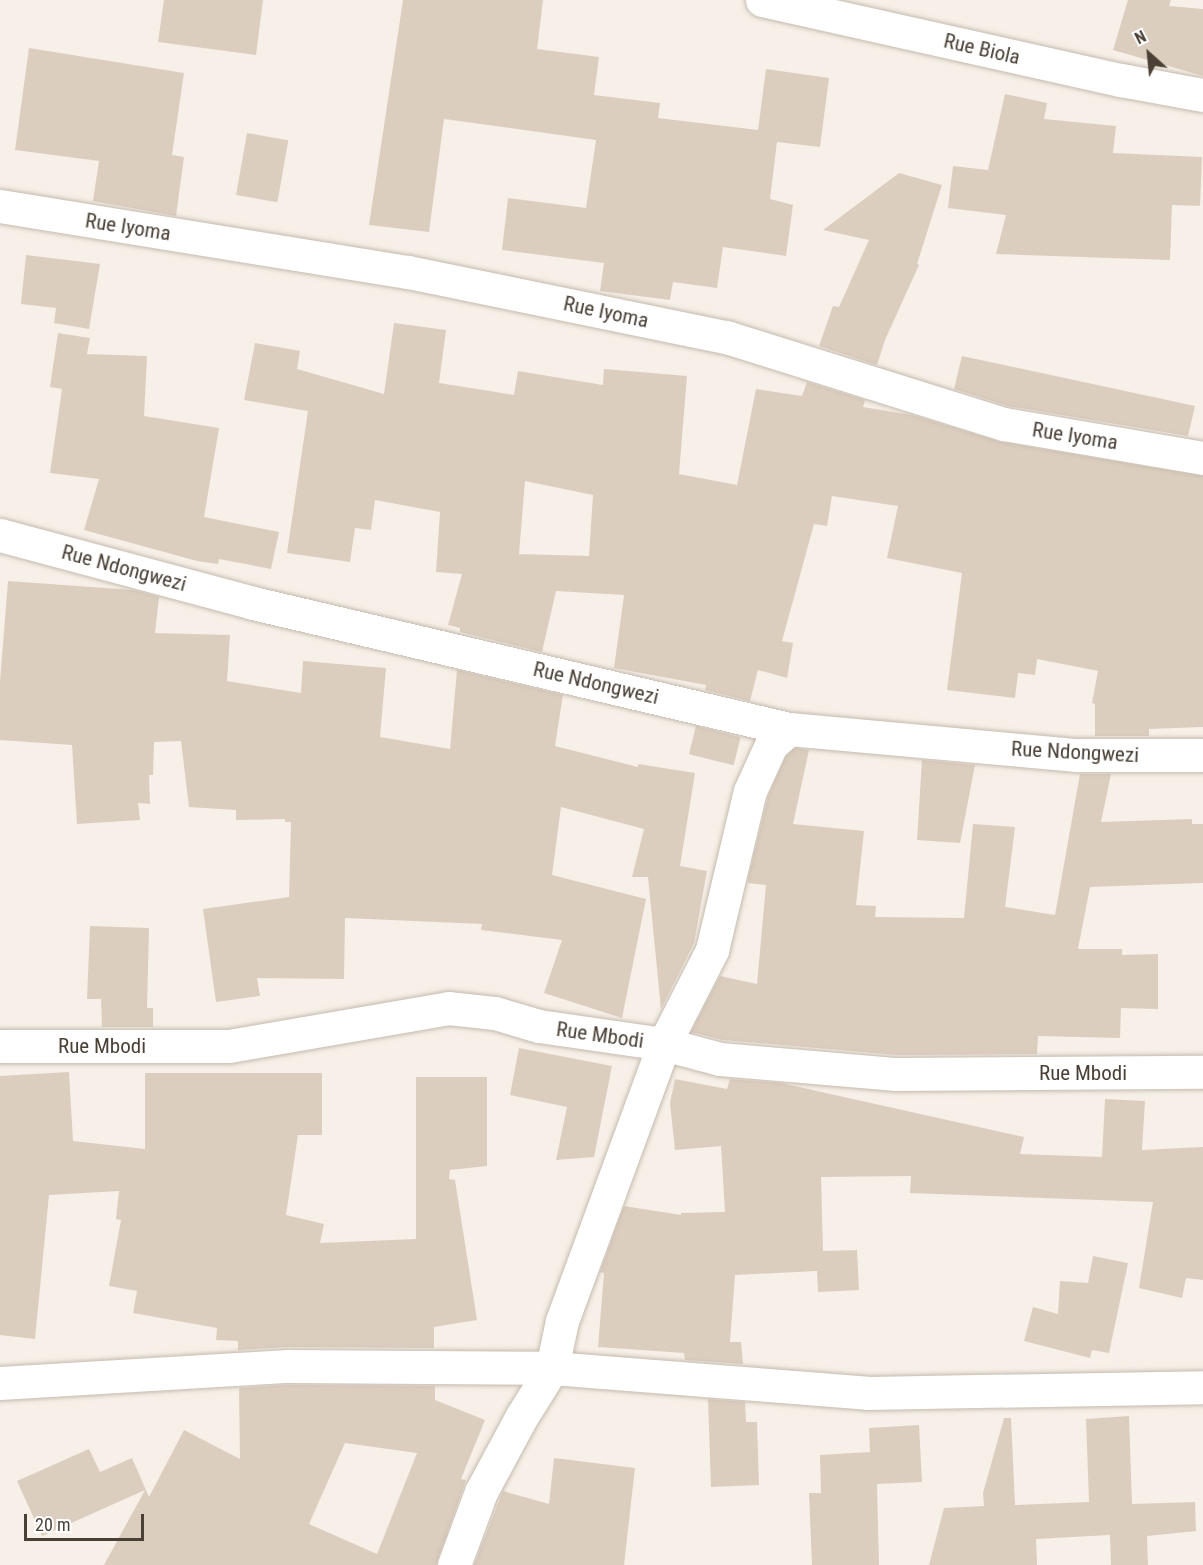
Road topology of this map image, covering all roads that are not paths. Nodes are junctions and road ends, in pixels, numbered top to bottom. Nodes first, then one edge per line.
1 (762, 0) edge
2 (1203, 95) edge
3 (0, 206) edge
4 (1203, 458) edge
5 (0, 535) edge
6 (789, 729) junction
7 (1203, 755) edge
8 (664, 1044) junction
9 (0, 1046) edge
10 (1203, 1072) edge
11 (552, 1368) junction
12 (0, 1383) edge
13 (1203, 1387) edge
14 (454, 1565) edge

1 - 2 street, Rue Biola
3 - 4 street, Rue Iyoma
5 - 6 street, Rue Ndongwezi
6 - 7 street, Rue Ndongwezi
6 - 8 street
8 - 9 street, Rue Mbodi
8 - 10 street, Rue Mbodi
8 - 11 street
11 - 12 street
11 - 13 street
11 - 14 street

